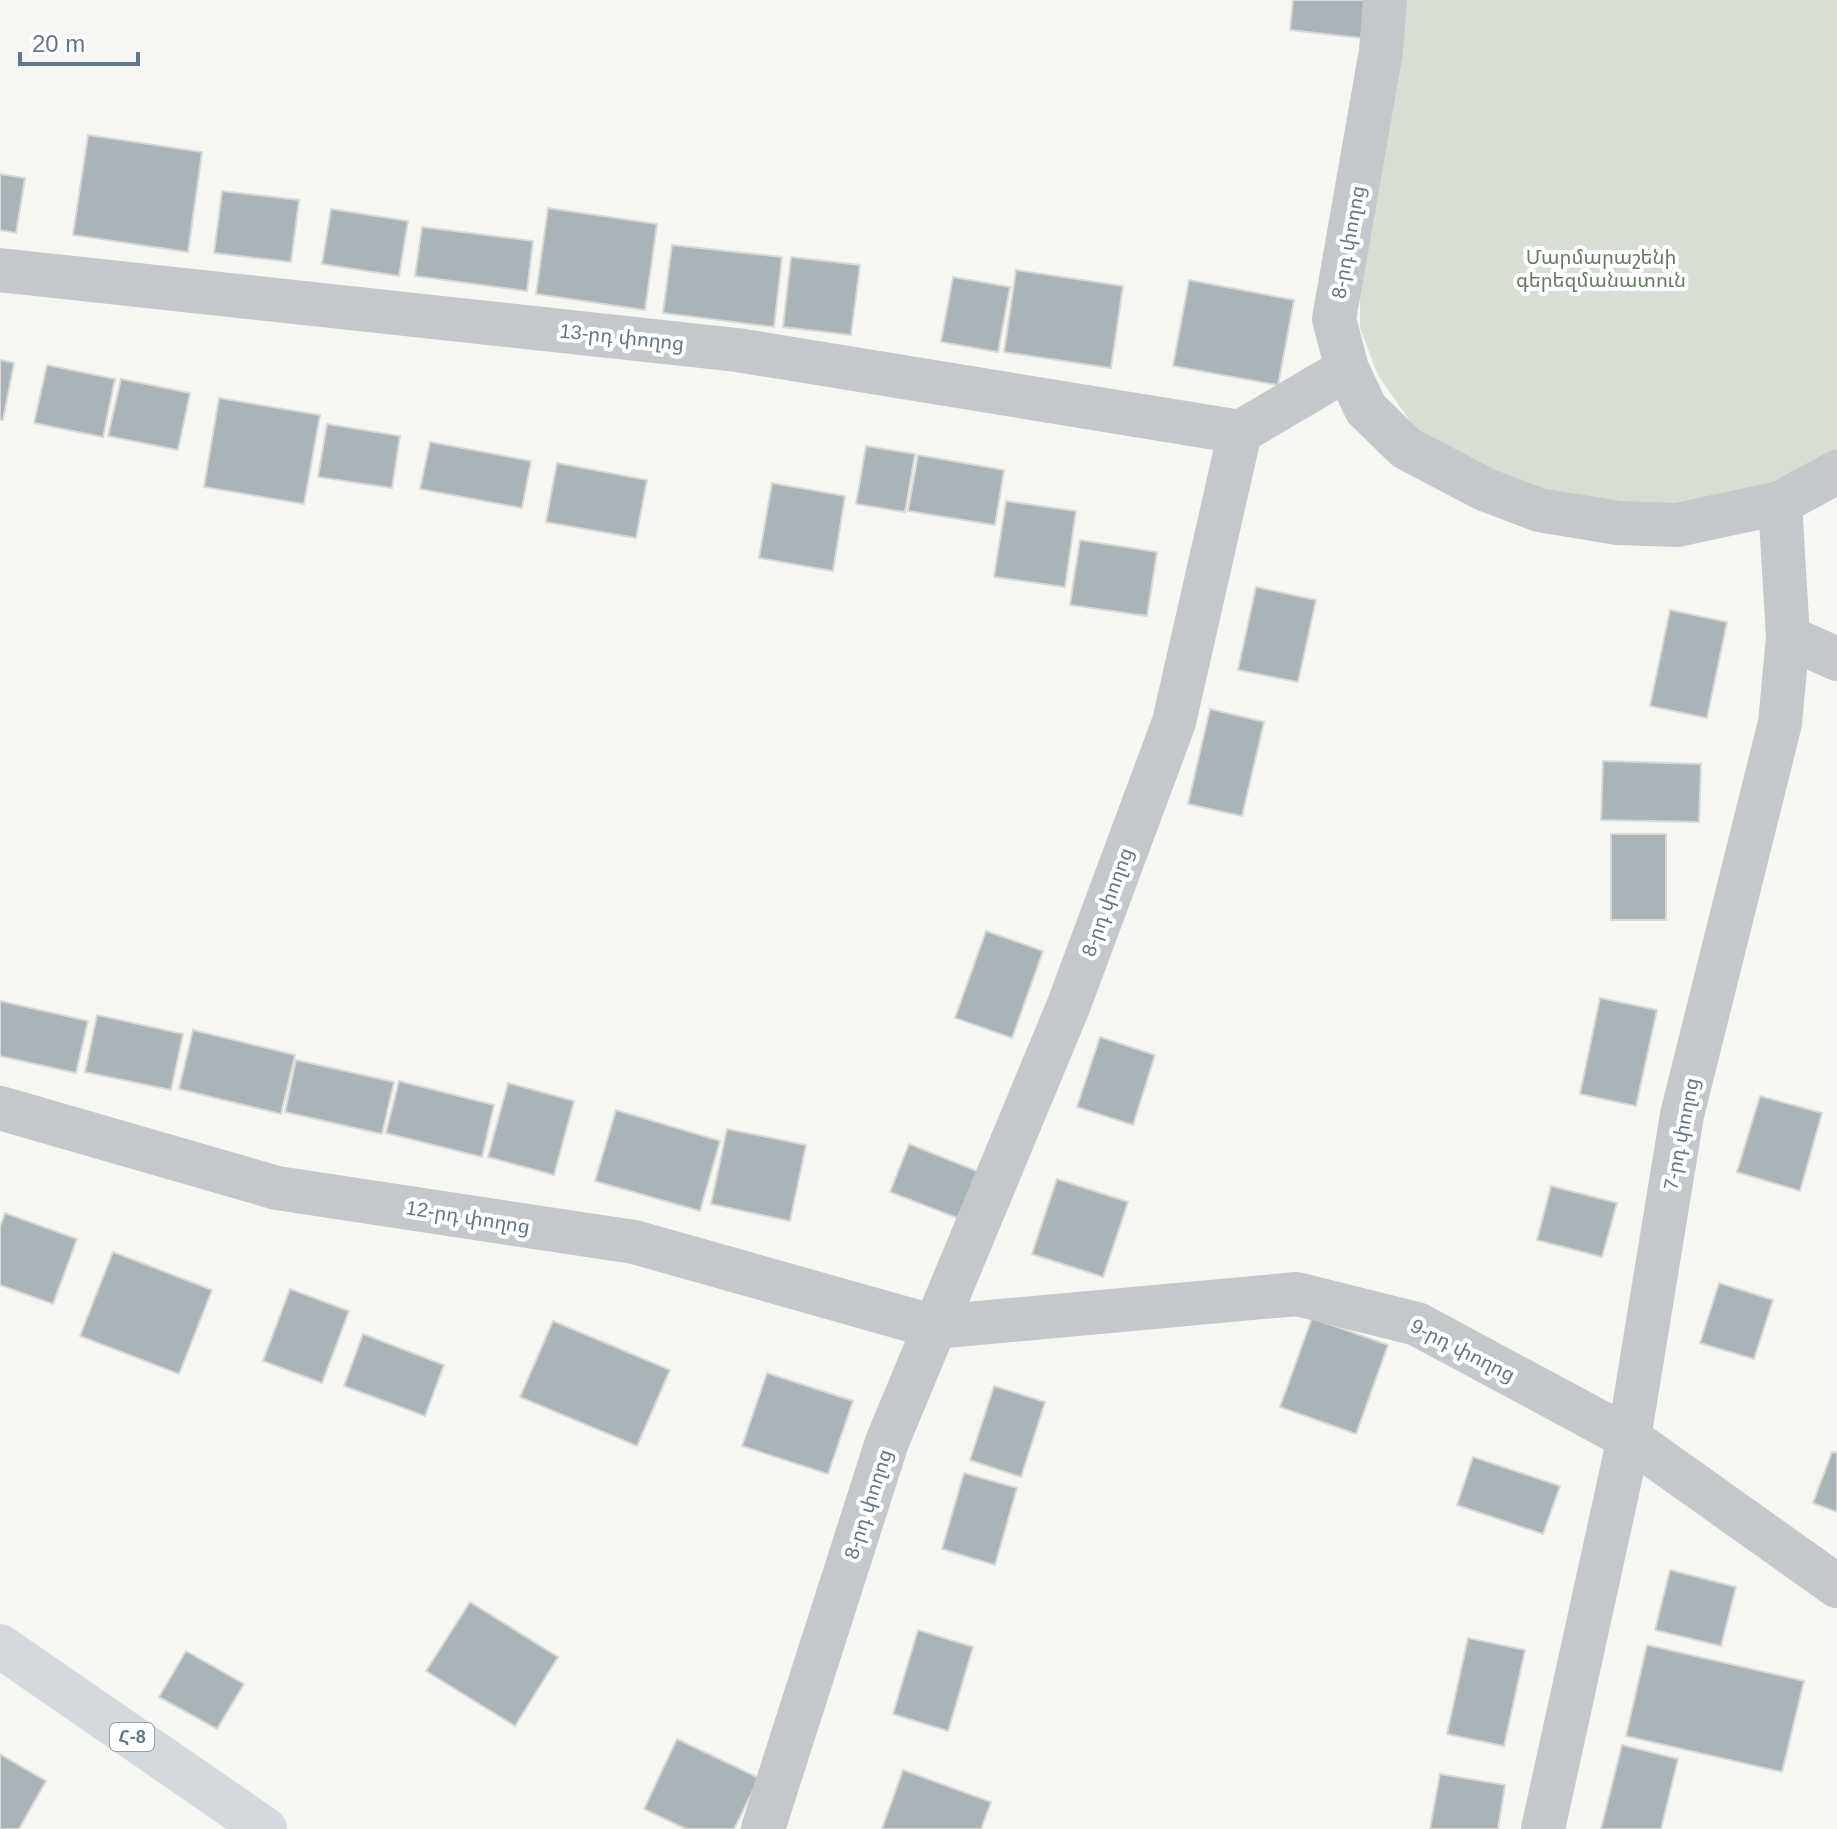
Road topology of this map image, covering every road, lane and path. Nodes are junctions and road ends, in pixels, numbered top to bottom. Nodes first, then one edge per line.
1 (1385, 0) edge
2 (0, 270) edge
3 (1347, 369) junction
4 (1240, 432) junction
5 (1837, 472) edge
6 (1780, 503) junction
7 (1788, 637) junction
8 (1837, 659) edge
9 (0, 1108) edge
10 (935, 1327) junction
11 (1629, 1438) junction
12 (1837, 1586) edge
13 (0, 1646) edge
14 (265, 1829) edge
15 (763, 1829) edge
16 (1543, 1829) edge

1 - 3 street, 8-րդ փողոց
2 - 4 street, 13-րդ փողոց
3 - 4 street
3 - 6 street, 8-րդ փողոց
4 - 10 street, 8-րդ փողոց
5 - 6 street
6 - 7 street, 7-րդ փողոց
7 - 8 street
7 - 11 street, 7-րդ փողոց
9 - 10 street, 12-րդ փողոց
10 - 11 street, 9-րդ փողոց
10 - 15 street, 8-րդ փողոց
11 - 12 street, 9-րդ փողոց
11 - 16 street, 7-րդ փողոց
13 - 14 main road, Հ-8

